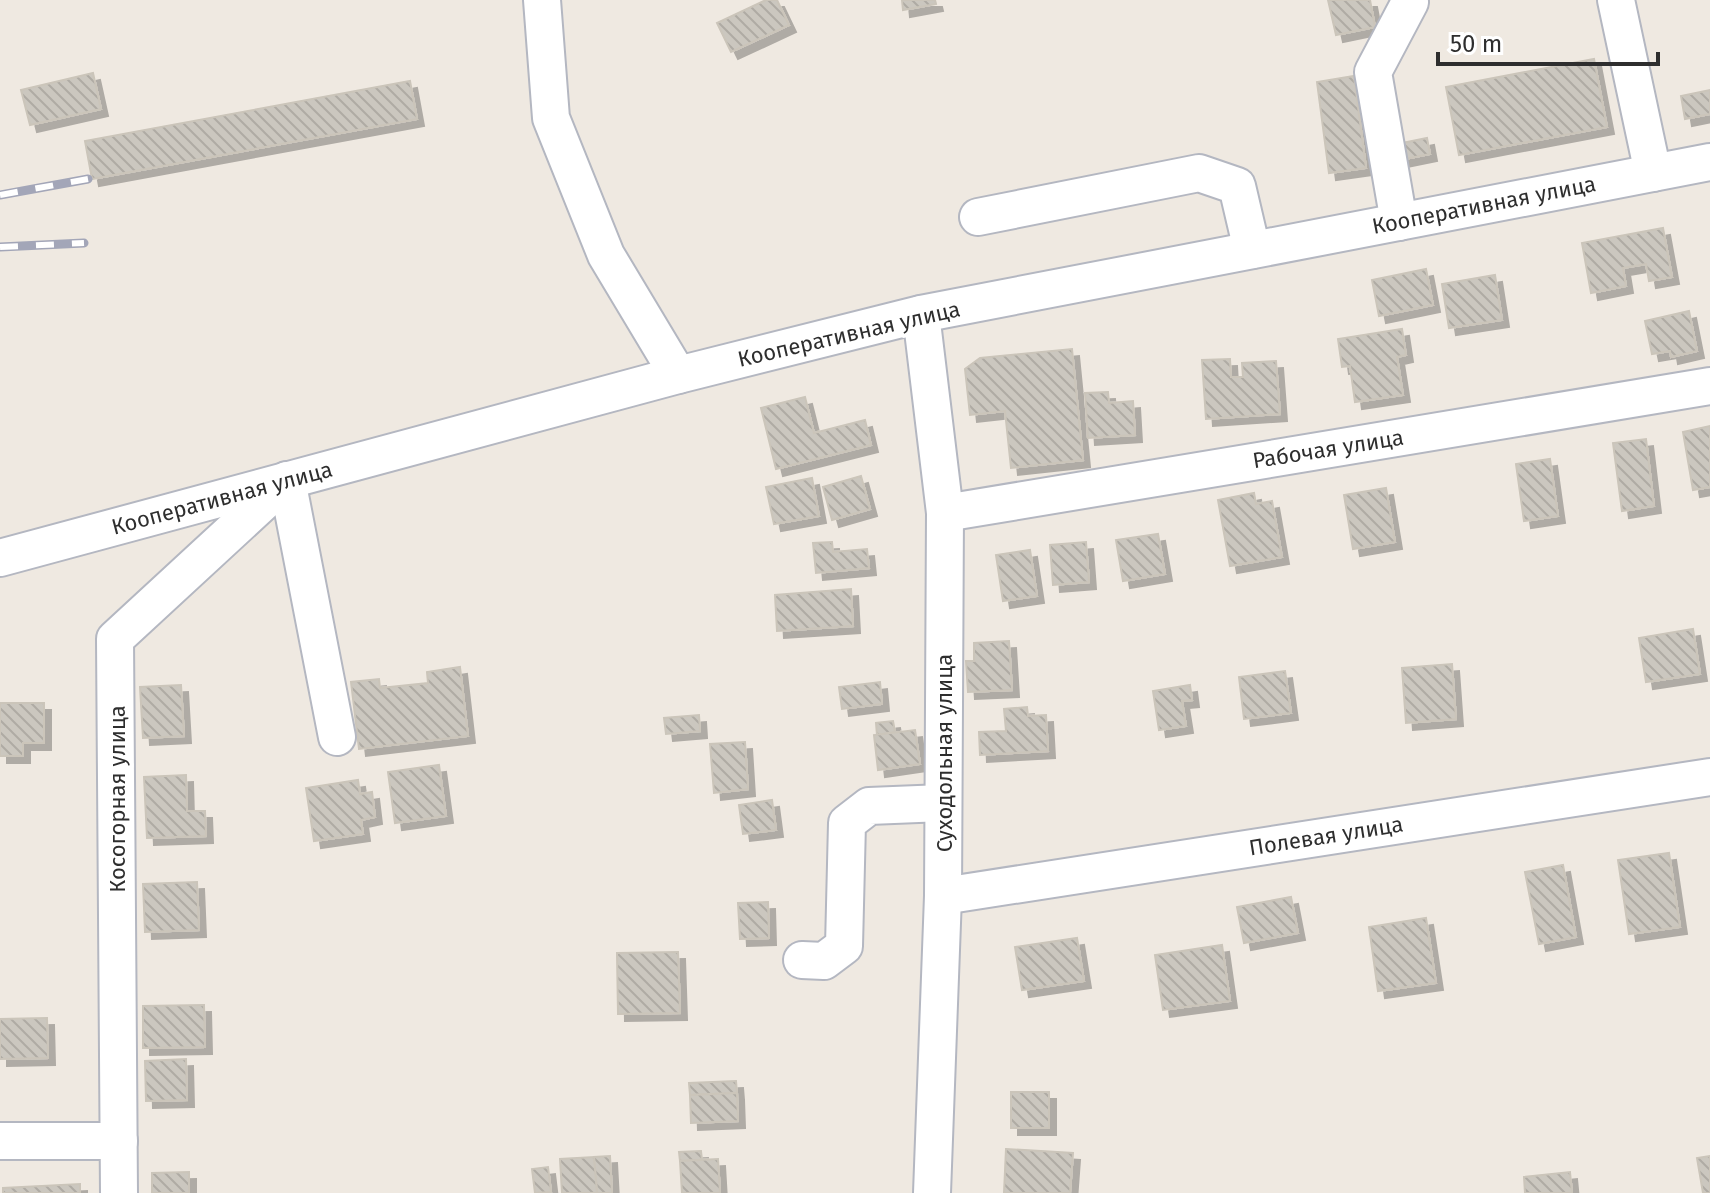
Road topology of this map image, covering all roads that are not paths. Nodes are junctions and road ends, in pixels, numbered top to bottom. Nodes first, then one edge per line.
1 (542, 0) edge
2 (1616, 0) edge
3 (1410, 2) edge
4 (1710, 162) edge
5 (1653, 173) junction
6 (978, 217) dead end
7 (1399, 222) junction
8 (1252, 250) junction
9 (921, 314) junction
10 (678, 375) junction
11 (1710, 386) edge
12 (287, 480) junction
13 (945, 513) junction
14 (0, 558) edge
15 (337, 737) dead end
16 (1710, 777) edge
17 (943, 803) junction
18 (943, 896) junction
19 (802, 960) dead end
20 (0, 1141) edge
21 (119, 1141) junction
22 (119, 1193) edge
23 (932, 1193) edge

1 - 10 street
2 - 5 street
3 - 7 street
4 - 5 street, Кооперативная улица
5 - 7 street, Кооперативная улица
6 - 8 street
7 - 8 street, Кооперативная улица
8 - 9 street, Кооперативная улица
9 - 10 street, Кооперативная улица
9 - 13 street, Суходольная улица
10 - 12 street, Кооперативная улица
11 - 13 street, Рабочая улица
12 - 14 street, Кооперативная улица
12 - 15 street
12 - 21 street, Косогорная улица
13 - 17 street, Суходольная улица
16 - 18 street, Полевая улица
17 - 18 street, Суходольная улица
17 - 19 street
18 - 23 street, Суходольная улица
20 - 21 street
21 - 22 street, Косогорная улица

